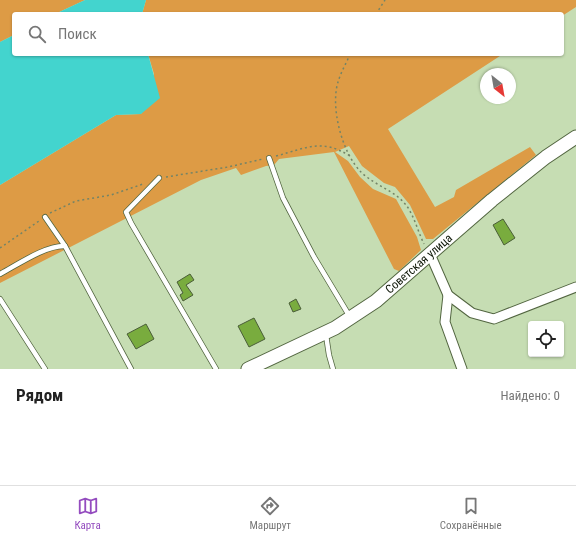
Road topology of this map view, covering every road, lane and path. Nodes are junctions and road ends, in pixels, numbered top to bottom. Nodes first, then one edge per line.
1 (385, 0) edge
2 (377, 12) edge
3 (349, 56) edge
4 (576, 137) edge
5 (350, 156) junction
6 (269, 158) junction
7 (159, 178) junction
8 (45, 217) junction
9 (65, 246) junction
10 (0, 248) edge
11 (430, 254) junction
12 (0, 274) edge
13 (576, 287) edge
14 (448, 295) junction
15 (0, 300) edge
16 (350, 318) junction
17 (326, 333) junction
18 (45, 369) edge
19 (131, 369) edge
20 (216, 369) edge
21 (248, 369) edge
22 (333, 369) edge
23 (462, 369) edge

1 - 2 path
3 - 5 path
4 - 11 street, Советская улица
5 - 6 path
5 - 11 path
6 - 7 path
6 - 16 lane
7 - 8 path
7 - 20 lane
8 - 9 lane
8 - 10 path
9 - 12 lane
9 - 19 lane
11 - 14 street
11 - 16 street, Советская улица
13 - 14 street
14 - 23 street
15 - 18 lane
16 - 17 street, Советская улица
17 - 21 street, Советская улица
17 - 22 lane

